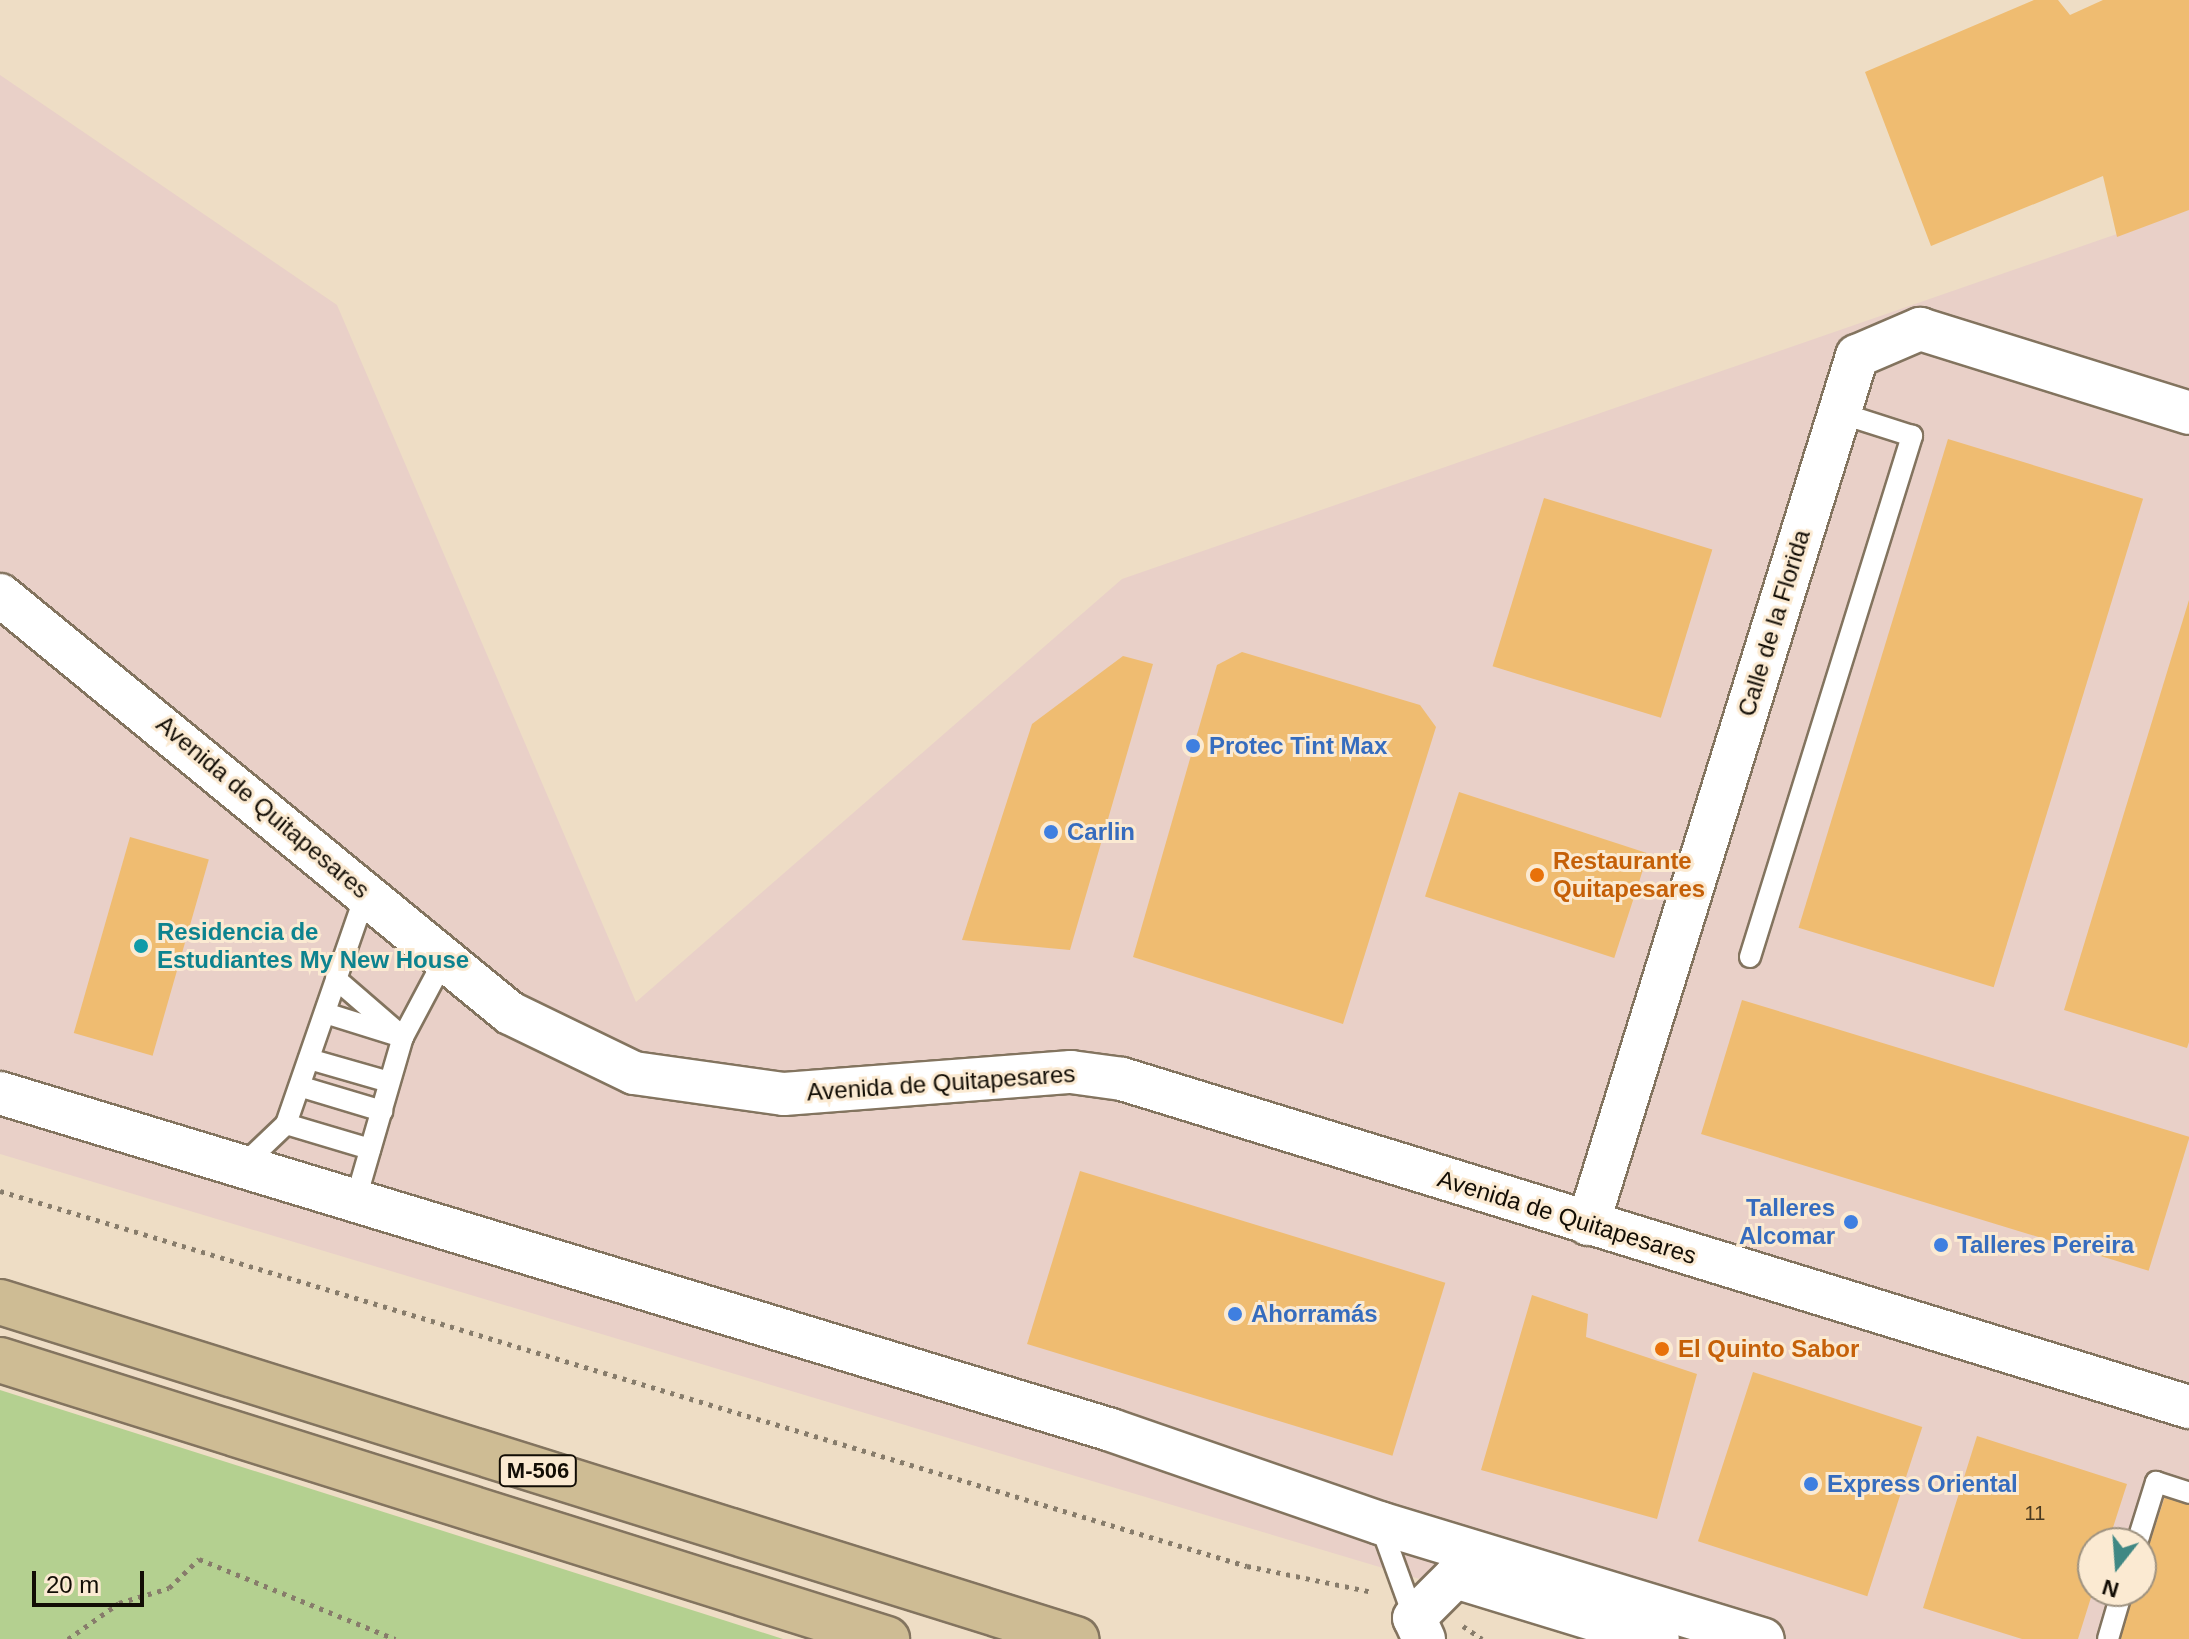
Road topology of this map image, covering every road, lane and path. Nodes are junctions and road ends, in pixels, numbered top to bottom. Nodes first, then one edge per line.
1 (1840, 413) junction
2 (2189, 413) edge
3 (0, 595) edge
4 (366, 893) junction
5 (1750, 957) dead end
6 (445, 958) junction
7 (336, 979) junction
8 (325, 1013) junction
9 (403, 1037) junction
10 (309, 1059) junction
11 (389, 1082) junction
12 (302, 1087) junction
13 (0, 1093) edge
14 (382, 1111) junction
15 (286, 1124) junction
16 (370, 1149) junction
17 (241, 1167) junction
18 (0, 1191) edge
19 (355, 1202) junction
20 (1588, 1224) junction
21 (0, 1302) edge
22 (0, 1360) edge
23 (2189, 1407) edge
24 (2189, 1493) edge
25 (1380, 1523) junction
26 (2142, 1527) edge
27 (1376, 1593) dead end
28 (2117, 1607) edge
29 (1430, 1625) edge
30 (68, 1639) edge
31 (395, 1639) edge
32 (887, 1639) edge
33 (1076, 1639) edge
34 (1482, 1639) edge
35 (1658, 1639) edge
36 (1763, 1639) edge
37 (2108, 1639) edge

1 - 2 street, Calle de la Florida
1 - 5 lane
1 - 20 street, Calle de la Florida
3 - 4 street, Avenida de Quitapesares
4 - 6 street, Avenida de Quitapesares
4 - 7 lane
6 - 9 lane
6 - 20 street, Avenida de Quitapesares
7 - 8 lane
7 - 9 lane
8 - 9 lane
8 - 10 lane
9 - 11 lane
10 - 11 lane
10 - 12 lane
11 - 14 lane
12 - 14 lane
12 - 15 lane
13 - 17 street
14 - 16 lane
15 - 16 lane
15 - 17 lane
16 - 19 lane
17 - 19 street
18 - 27 path
19 - 25 street
20 - 23 street, Avenida de Quitapesares
21 - 33 main road, M-506
22 - 32 main road, M-506
24 - 26 lane
25 - 29 lane
25 - 36 street
28 - 37 lane
29 - 34 path
29 - 35 street
30 - 31 path

